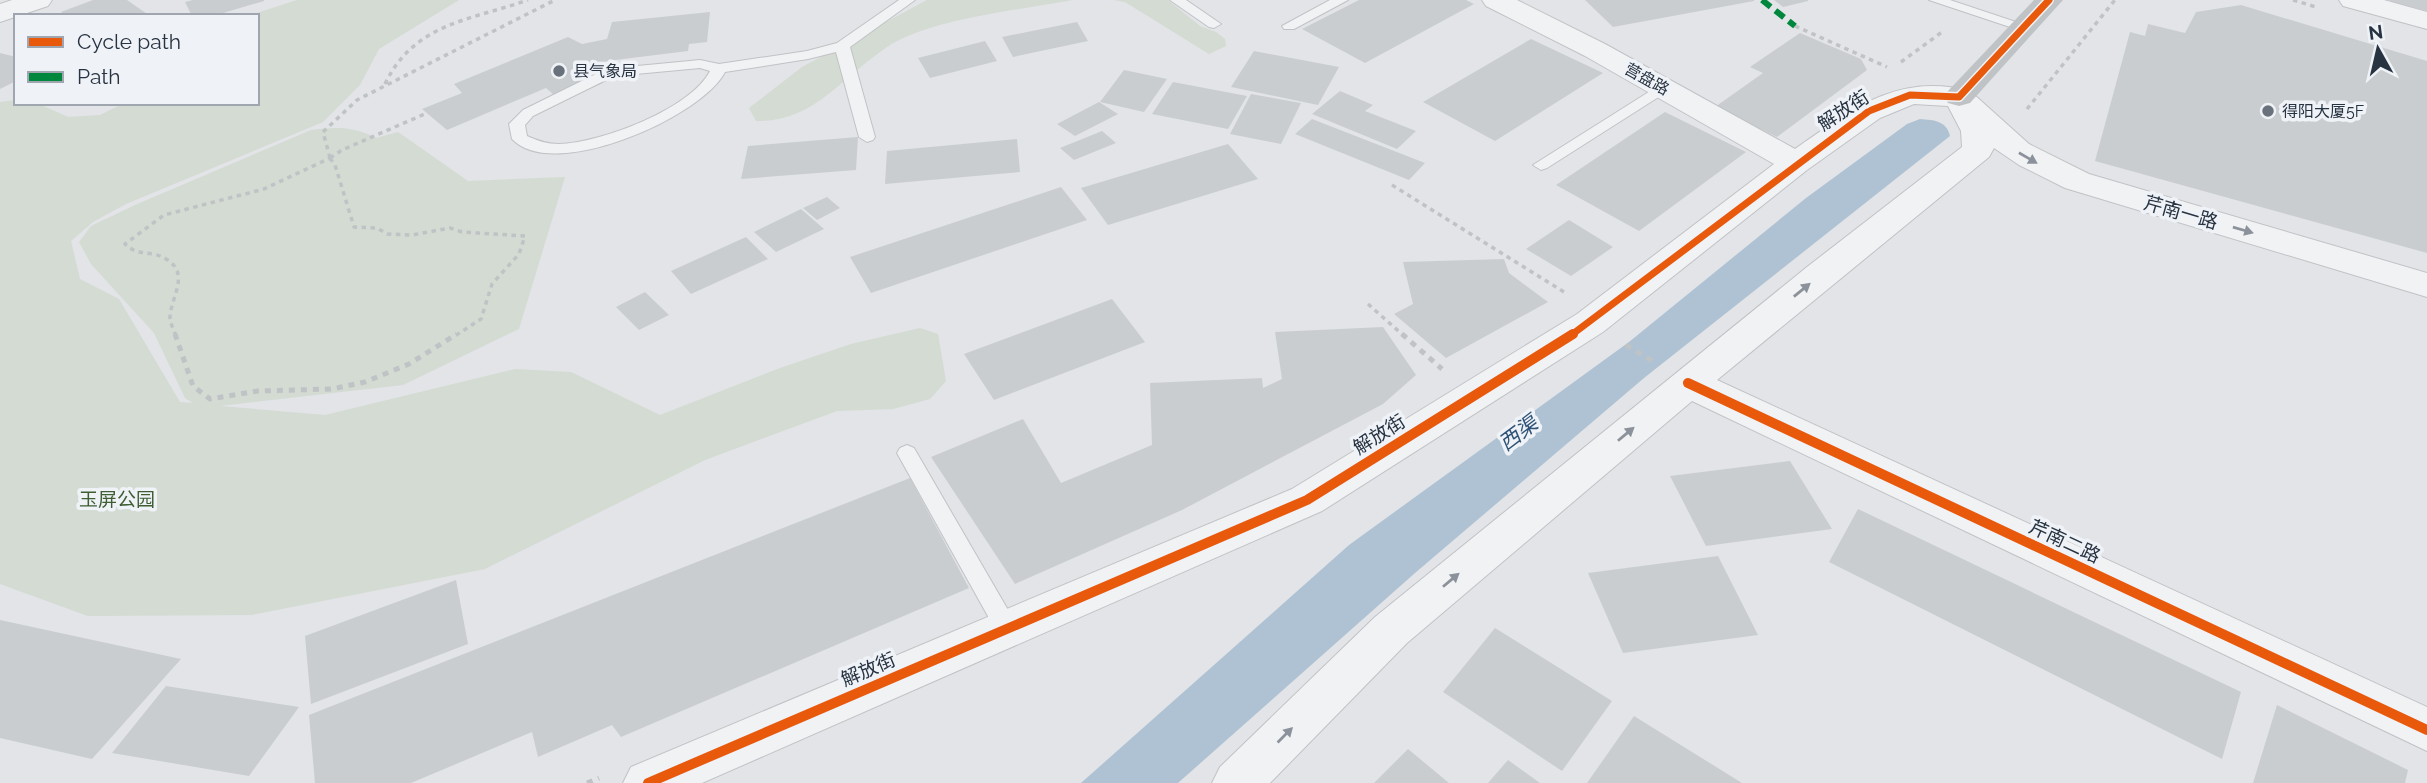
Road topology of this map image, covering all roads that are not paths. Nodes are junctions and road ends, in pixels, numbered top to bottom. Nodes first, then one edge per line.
1 (38, 0) edge
2 (908, 0) edge
3 (1177, 0) edge
4 (1341, 0) edge
5 (1936, 0) edge
6 (2049, 0) edge
7 (2353, 0) edge
8 (1507, 1) edge
9 (0, 14) edge
10 (2427, 21) edge
11 (1214, 24) dead end
12 (1289, 26) dead end
13 (2024, 27) junction
14 (842, 46) junction
15 (719, 68) junction
16 (1663, 88) junction
17 (1959, 97) junction
18 (867, 137) dead end
19 (1796, 163) junction
20 (1541, 164) dead end
21 (2427, 285) edge
22 (1688, 383) junction
23 (907, 453) dead end
24 (1007, 629) junction
25 (2427, 730) edge
26 (648, 783) edge
27 (1237, 783) edge

1 - 9 street
2 - 14 lane
3 - 11 lane
4 - 12 lane
5 - 13 lane
6 - 13 street
7 - 10 street
8 - 16 street, 营盘路
13 - 17 street
14 - 15 lane
14 - 18 lane
15 - 15 lane
16 - 19 street, 营盘路
16 - 20 lane
17 - 19 street, 解放街
17 -> 21 street, 芹南一路
22 -> 17 street
19 - 24 street, 解放街
22 - 25 street, 芹南二路
27 -> 22 street
23 - 24 lane
24 - 26 street, 解放街

